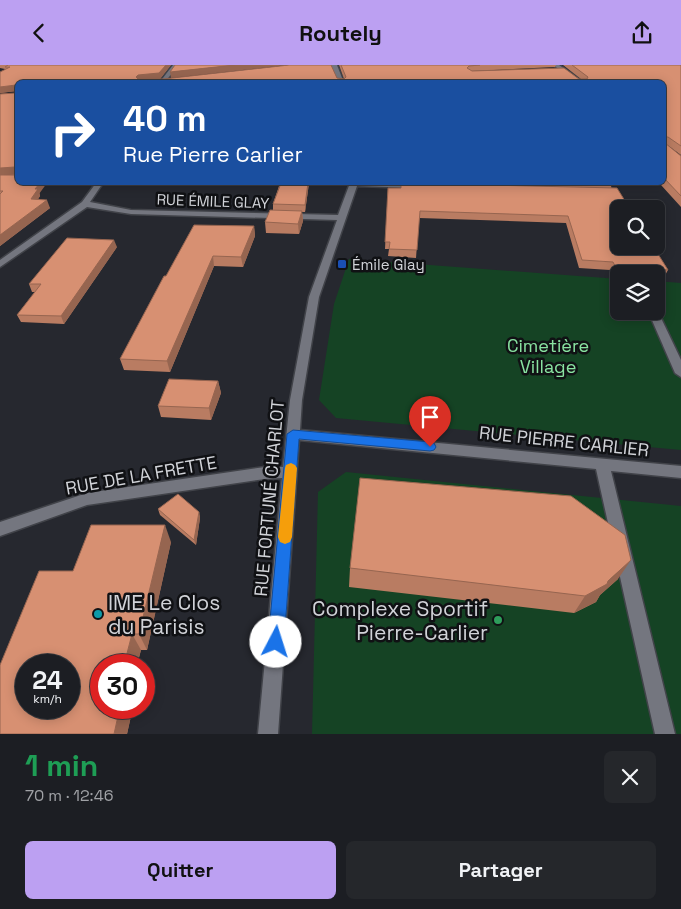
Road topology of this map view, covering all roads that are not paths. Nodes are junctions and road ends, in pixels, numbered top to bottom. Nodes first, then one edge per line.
1 (176, 65) edge
2 (334, 65) edge
3 (555, 67) edge
4 (163, 80) edge
5 (341, 80) edge
6 (579, 80) edge
7 (98, 185) edge
8 (353, 185) edge
9 (390, 185) edge
10 (426, 187) edge
11 (85, 203) junction
12 (340, 218) junction
13 (0, 264) edge
14 (657, 320) edge
15 (681, 373) edge
16 (293, 434) junction
17 (602, 464) junction
18 (291, 472) junction
19 (681, 472) edge
20 (0, 529) edge
21 (268, 734) edge
22 (665, 734) edge

1 - 4 street
2 - 5 street
3 - 6 street
7 - 11 street
8 - 12 street, RUE FORTUNÉ CHARLOT
9 - 10 street
11 - 12 street, RUE ÉMILE GLAY
11 - 13 street
12 - 16 street, RUE FORTUNÉ CHARLOT
14 - 15 street
16 - 17 street, RUE PIERRE CARLIER
16 - 18 street, RUE FORTUNÉ CHARLOT
17 - 19 street, RUE PIERRE CARLIER
17 - 22 street
18 - 20 street, RUE DE LA FRETTE
18 - 21 street, RUE FORTUNÉ CHARLOT

